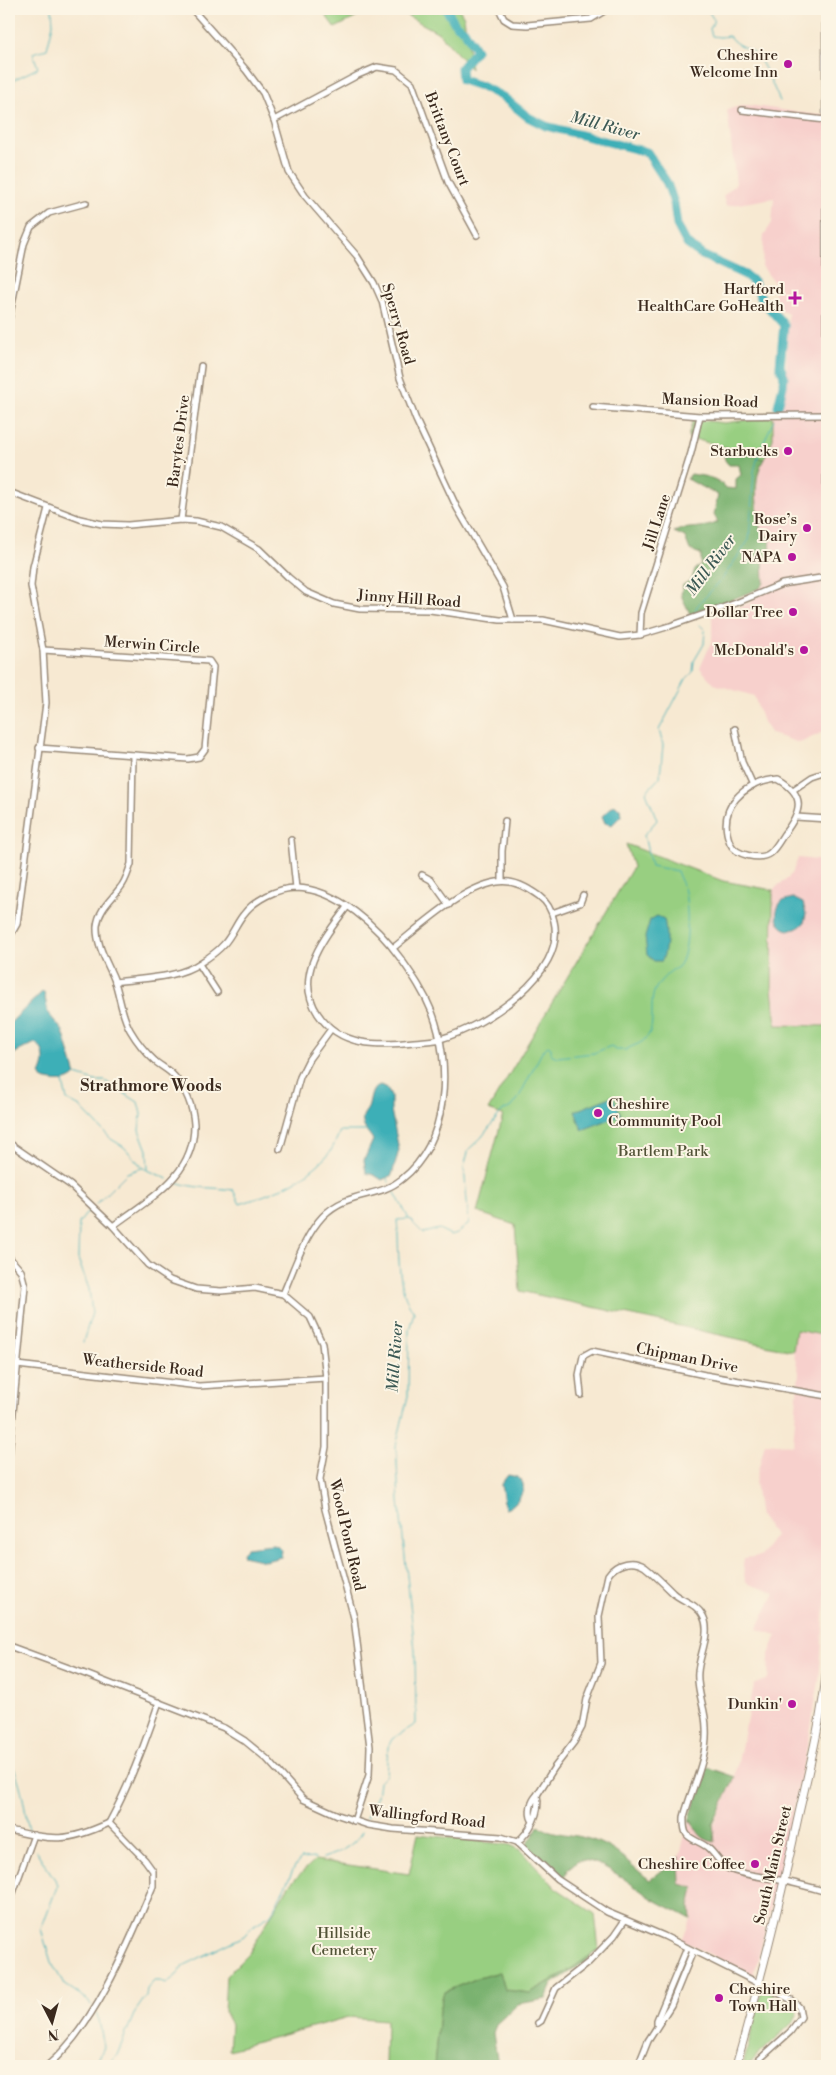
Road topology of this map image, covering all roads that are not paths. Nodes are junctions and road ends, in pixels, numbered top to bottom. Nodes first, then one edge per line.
1 (192, 9) edge
2 (499, 9) edge
3 (604, 9) edge
4 (826, 9) edge
5 (742, 110) dead end
6 (274, 120) junction
7 (825, 120) junction
8 (86, 203) dead end
9 (477, 234) dead end
10 (827, 312) edge
11 (9, 319) edge
12 (202, 366) dead end
13 (593, 407) dead end
14 (826, 414) junction
15 (700, 416) junction
16 (9, 492) edge
17 (48, 508) junction
18 (181, 520) junction
19 (827, 567) edge
20 (827, 577) edge
21 (513, 620) junction
22 (640, 635) junction
23 (43, 650) junction
24 (735, 729) dead end
25 (39, 748) junction
26 (133, 755) junction
27 (827, 772) edge
28 (753, 786) junction
29 (793, 790) junction
30 (796, 817) junction
31 (827, 818) edge
32 (505, 821) dead end
33 (291, 840) dead end
34 (422, 875) dead end
35 (502, 881) junction
36 (296, 888) junction
37 (584, 895) dead end
38 (449, 905) junction
39 (347, 906) junction
40 (552, 913) junction
41 (9, 938) edge
42 (393, 948) junction
43 (199, 964) junction
44 (115, 982) junction
45 (217, 992) dead end
46 (331, 1029) junction
47 (440, 1039) junction
48 (9, 1143) edge
49 (280, 1149) dead end
50 (113, 1226) junction
51 (9, 1257) edge
52 (283, 1294) junction
53 (17, 1365) junction
54 (326, 1378) junction
55 (581, 1396) dead end
56 (827, 1396) edge
57 (9, 1454) edge
58 (9, 1646) edge
59 (827, 1668) edge
60 (159, 1702) junction
61 (354, 1821) junction
62 (108, 1823) junction
63 (9, 1830) edge
64 (34, 1835) junction
65 (517, 1842) junction
66 (784, 1881) junction
67 (827, 1892) edge
68 (9, 1904) edge
69 (625, 1920) junction
70 (687, 1948) junction
71 (693, 1951) junction
72 (678, 1972) junction
73 (684, 1974) junction
74 (759, 1984) junction
75 (668, 2004) junction
76 (538, 2023) dead end
77 (47, 2066) edge
78 (638, 2066) edge
79 (736, 2066) edge
80 (752, 2066) edge

1 - 6 street, Sperry Road
2 - 3 street
4 - 7 highway
5 - 7 street
6 - 9 street, Brittany Court
6 - 21 street, Sperry Road
7 - 10 highway
8 - 11 street
10 - 14 highway
12 - 18 street, Barytes Drive
13 - 15 street, Mansion Road
14 - 15 street, Mansion Road
14 - 19 highway
15 - 22 street, Jill Lane
16 - 17 street, Jinny Hill Road
17 - 18 street, Jinny Hill Road
17 - 23 street
18 - 21 street, Jinny Hill Road
20 - 22 street, Jinny Hill Road
21 - 22 street, Jinny Hill Road
23 - 25 street
23 - 26 street, Merwin Circle
24 - 28 street
25 - 26 street, Merwin Circle
25 - 41 street
26 - 44 street
27 - 29 street
28 - 29 street
28 - 30 street
29 - 30 street
30 - 31 street
32 - 35 street
33 - 36 street
34 - 38 street
35 - 38 street
35 - 40 street
36 - 39 street
36 - 43 street
37 - 40 street
38 - 42 street
39 - 42 street
39 - 46 street
40 - 47 street
42 - 47 street
43 - 44 street
43 - 45 street
44 - 50 street
46 - 47 street
46 - 49 street
47 - 52 street
48 - 50 street, Wood Pond Road
50 - 52 street, Wood Pond Road
51 - 53 street
52 - 54 street, Wood Pond Road
53 - 54 street, Weatherside Road
53 - 57 street
54 - 61 street, Wood Pond Road
55 - 56 street, Chipman Drive
58 - 60 street, Wallingford Road
59 - 66 highway, South Main Street
60 - 61 street, Wallingford Road
60 - 62 street
61 - 65 street, Wallingford Road
62 - 64 street
62 - 77 street
63 - 64 street
64 - 68 street
65 - 66 street
65 - 69 street, Wallingford Road
66 - 67 street
66 - 74 highway, South Main Street
69 - 70 street, Wallingford Road
69 - 76 street
70 - 71 street, Wallingford Road
70 - 72 street
71 - 73 street
71 - 74 street, Wallingford Road
72 - 73 street
72 - 75 street
73 - 75 street
74 - 79 highway, South Main Street
74 - 80 street, Wallingford Road
75 - 78 street

